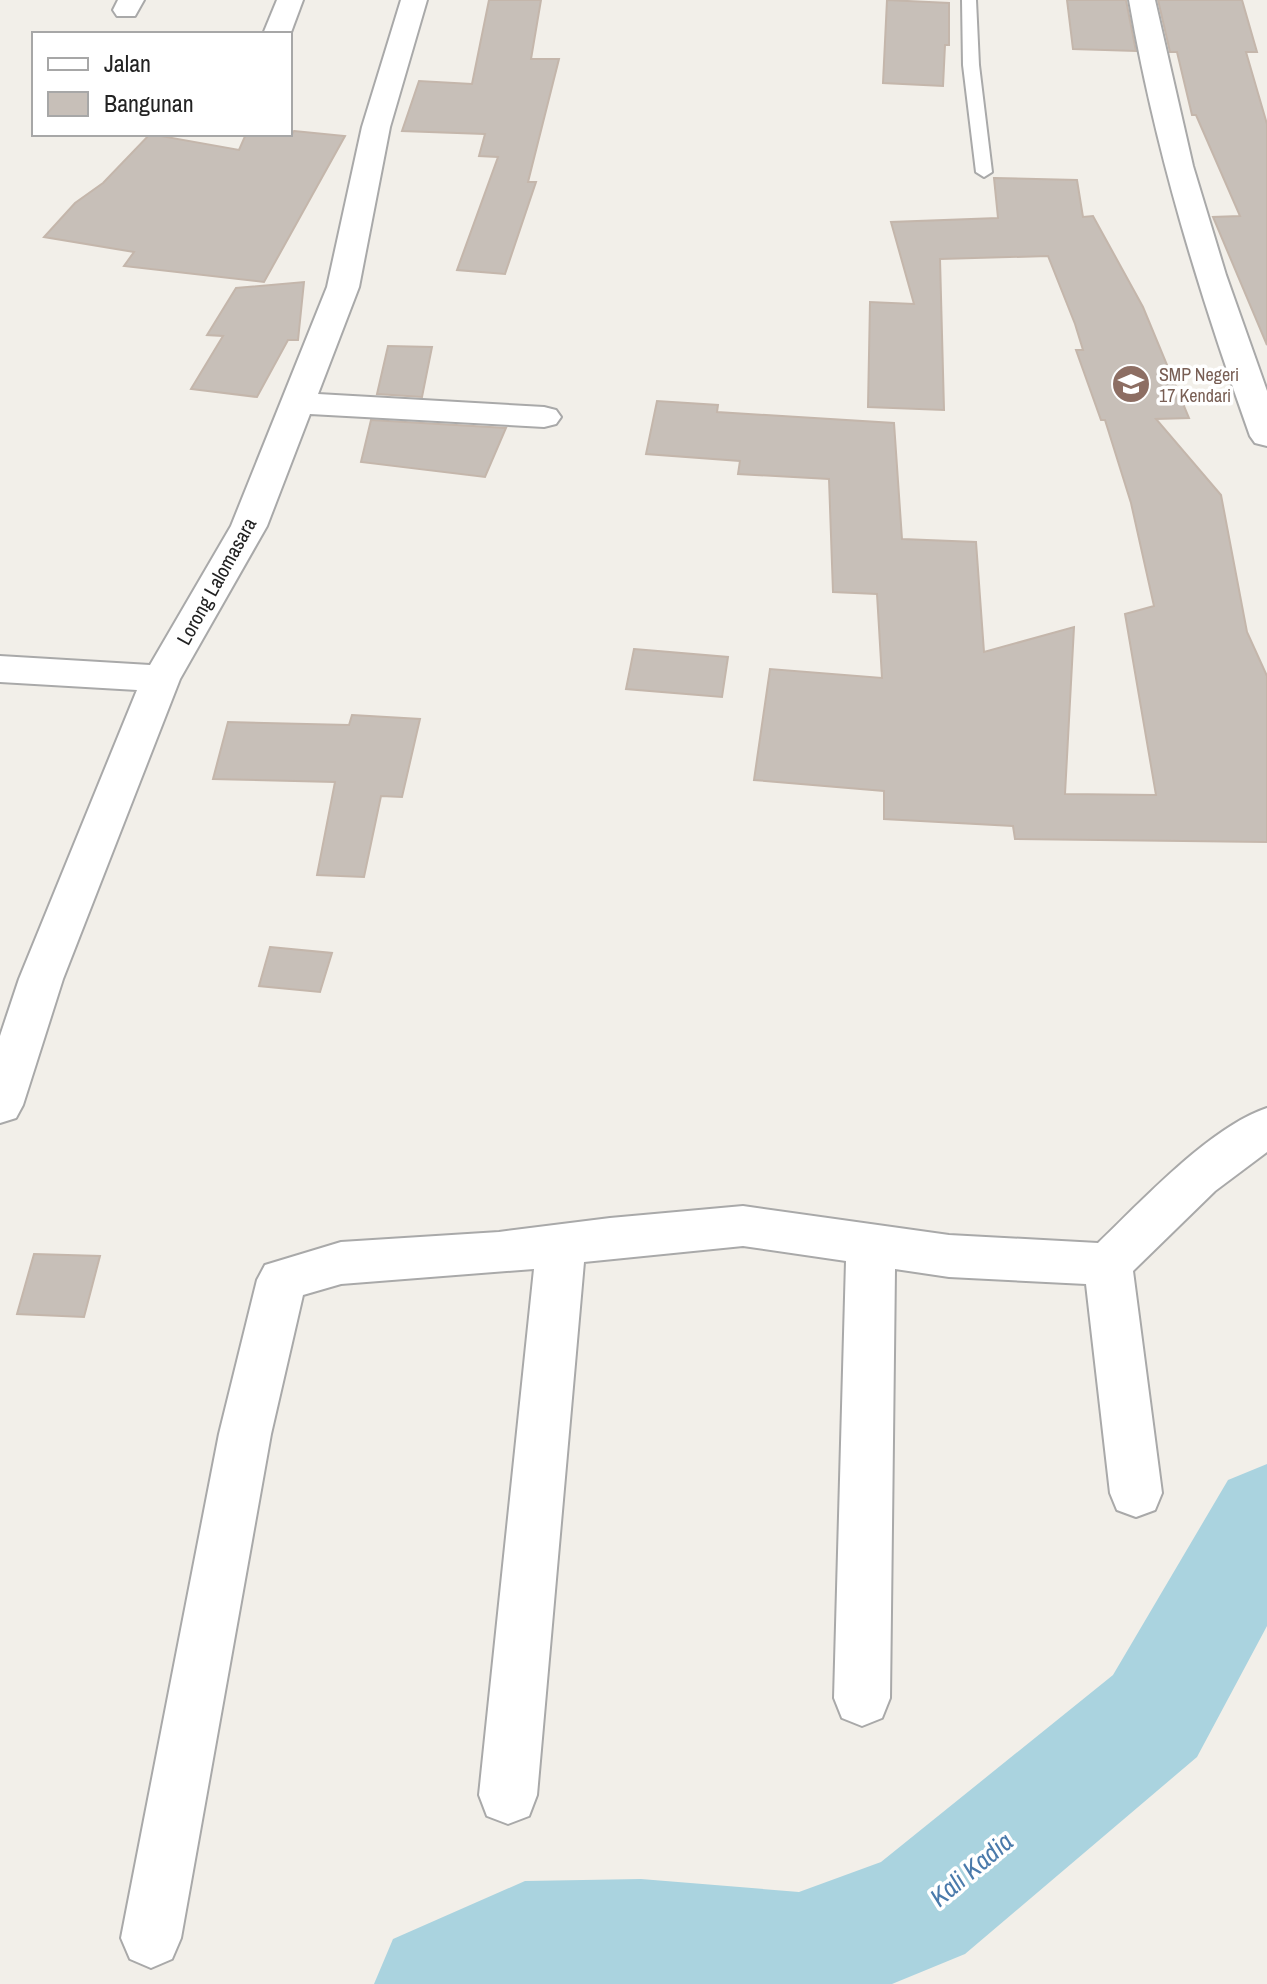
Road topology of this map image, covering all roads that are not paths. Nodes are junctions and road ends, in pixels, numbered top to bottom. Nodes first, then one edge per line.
1 (290, 0) edge
2 (414, 0) edge
3 (969, 0) edge
4 (1142, 0) edge
5 (278, 32) edge
6 (984, 172) dead end
7 (299, 403) junction
8 (544, 417) dead end
9 (1267, 436) edge
10 (0, 669) edge
11 (161, 679) junction
12 (0, 1105) edge
13 (1267, 1127) edge
14 (561, 1245) junction
15 (871, 1245) junction
16 (1108, 1264) junction
17 (1136, 1493) dead end
18 (862, 1698) dead end
19 (508, 1795) dead end
20 (151, 1938) dead end

1 - 5 street
2 - 7 street, Lorong Lalomasara
3 - 6 lane
4 - 9 street
7 - 8 street
7 - 11 street, Lorong Lalomasara
10 - 11 street
11 - 12 street, Lorong Lalomasara
13 - 16 street
14 - 15 street
14 - 19 street
14 - 20 street
15 - 16 street
15 - 18 street
16 - 17 street

